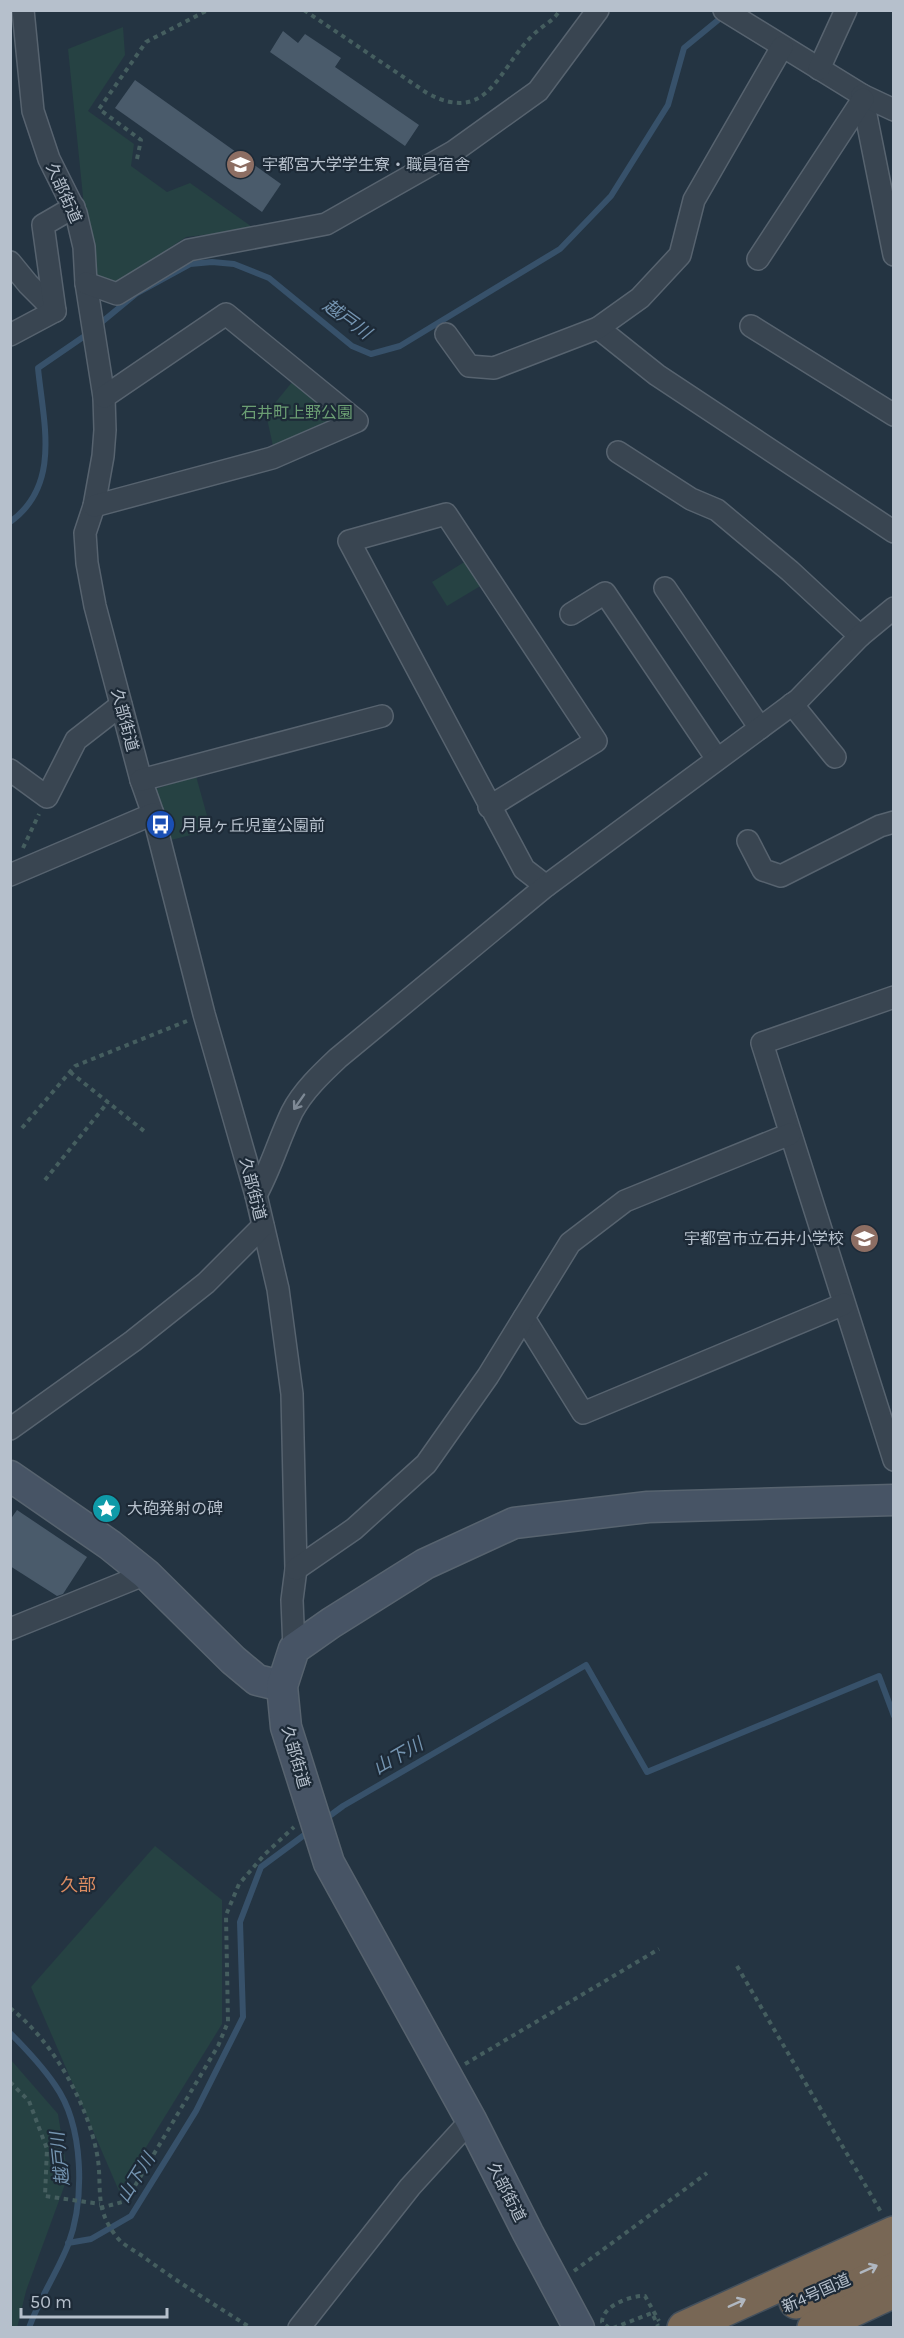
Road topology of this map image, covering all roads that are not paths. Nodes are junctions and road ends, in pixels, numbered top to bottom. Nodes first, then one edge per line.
1 (23, 10) edge
2 (598, 10) edge
3 (846, 10) edge
4 (731, 13) edge
5 (782, 47) junction
6 (819, 69) junction
7 (862, 97) junction
8 (894, 110) edge
9 (74, 207) junction
10 (894, 255) edge
11 (758, 259) dead end
12 (10, 262) edge
13 (86, 282) junction
14 (55, 311) junction
15 (751, 326) dead end
16 (598, 328) junction
17 (446, 334) dead end
18 (10, 335) edge
19 (104, 398) junction
20 (894, 415) edge
21 (618, 452) dead end
22 (94, 506) junction
23 (894, 532) edge
24 (665, 588) dead end
25 (894, 608) edge
26 (571, 614) dead end
27 (860, 636) junction
28 (792, 704) junction
29 (121, 705) junction
30 (382, 716) dead end
31 (760, 728) junction
32 (835, 757) dead end
33 (717, 759) junction
34 (10, 770) edge
35 (141, 780) junction
36 (489, 807) junction
37 (153, 814) junction
38 (894, 822) edge
39 (748, 841) dead end
40 (11, 874) edge
41 (546, 886) junction
42 (894, 997) edge
43 (790, 1134) junction
44 (256, 1195) junction
45 (263, 1226) junction
46 (844, 1304) junction
47 (524, 1318) junction
48 (10, 1430) edge
49 (894, 1460) edge
50 (10, 1476) edge
51 (893, 1502) edge
52 (296, 1569) junction
53 (146, 1574) junction
54 (10, 1629) edge
55 (294, 1649) junction
56 (282, 1686) junction
57 (471, 2120) junction
58 (893, 2233) edge
59 (894, 2258) edge
60 (894, 2291) edge
61 (894, 2315) edge
62 (671, 2325) edge
63 (299, 2328) edge
64 (579, 2328) edge
65 (739, 2328) edge
66 (814, 2328) edge
67 (864, 2328) edge

1 - 9 street, 久部街道
2 - 13 street
3 - 6 street
4 - 5 street
5 - 6 street
5 - 16 street
6 - 7 street
7 - 8 street
7 - 10 street
7 - 11 street
9 - 13 street, 久部街道
9 - 14 street
12 - 14 street
13 - 19 street, 久部街道
14 - 18 street
15 - 20 street
16 - 17 street
16 - 23 street
19 - 22 street, 久部街道
19 - 22 street
21 - 27 street
22 - 29 street, 久部街道
24 - 31 street
25 - 27 street
26 - 33 street
27 - 28 street
28 - 31 street
28 - 32 street
29 - 34 street
29 - 35 street, 久部街道
30 - 35 street
31 - 33 street
33 - 41 street
35 - 37 street, 久部街道
36 - 36 street
36 - 41 street
37 - 40 street
37 - 44 street, 久部街道
38 - 39 street
41 -> 44 street
42 - 43 street
43 - 46 street
43 - 47 street
44 - 45 street, 久部街道
45 - 48 street
45 - 52 street, 久部街道
46 - 47 street
46 - 49 street
47 - 52 street
50 - 53 street
51 - 55 street
52 - 55 street, 久部街道
53 - 54 street
53 - 56 street
55 - 56 street, 久部街道
56 - 57 street, 久部街道
57 - 63 street
57 - 64 street, 久部街道
62 -> 58 highway
65 -> 59 highway, 新4号国道
60 - 66 highway, 新4号国道
61 - 67 highway

